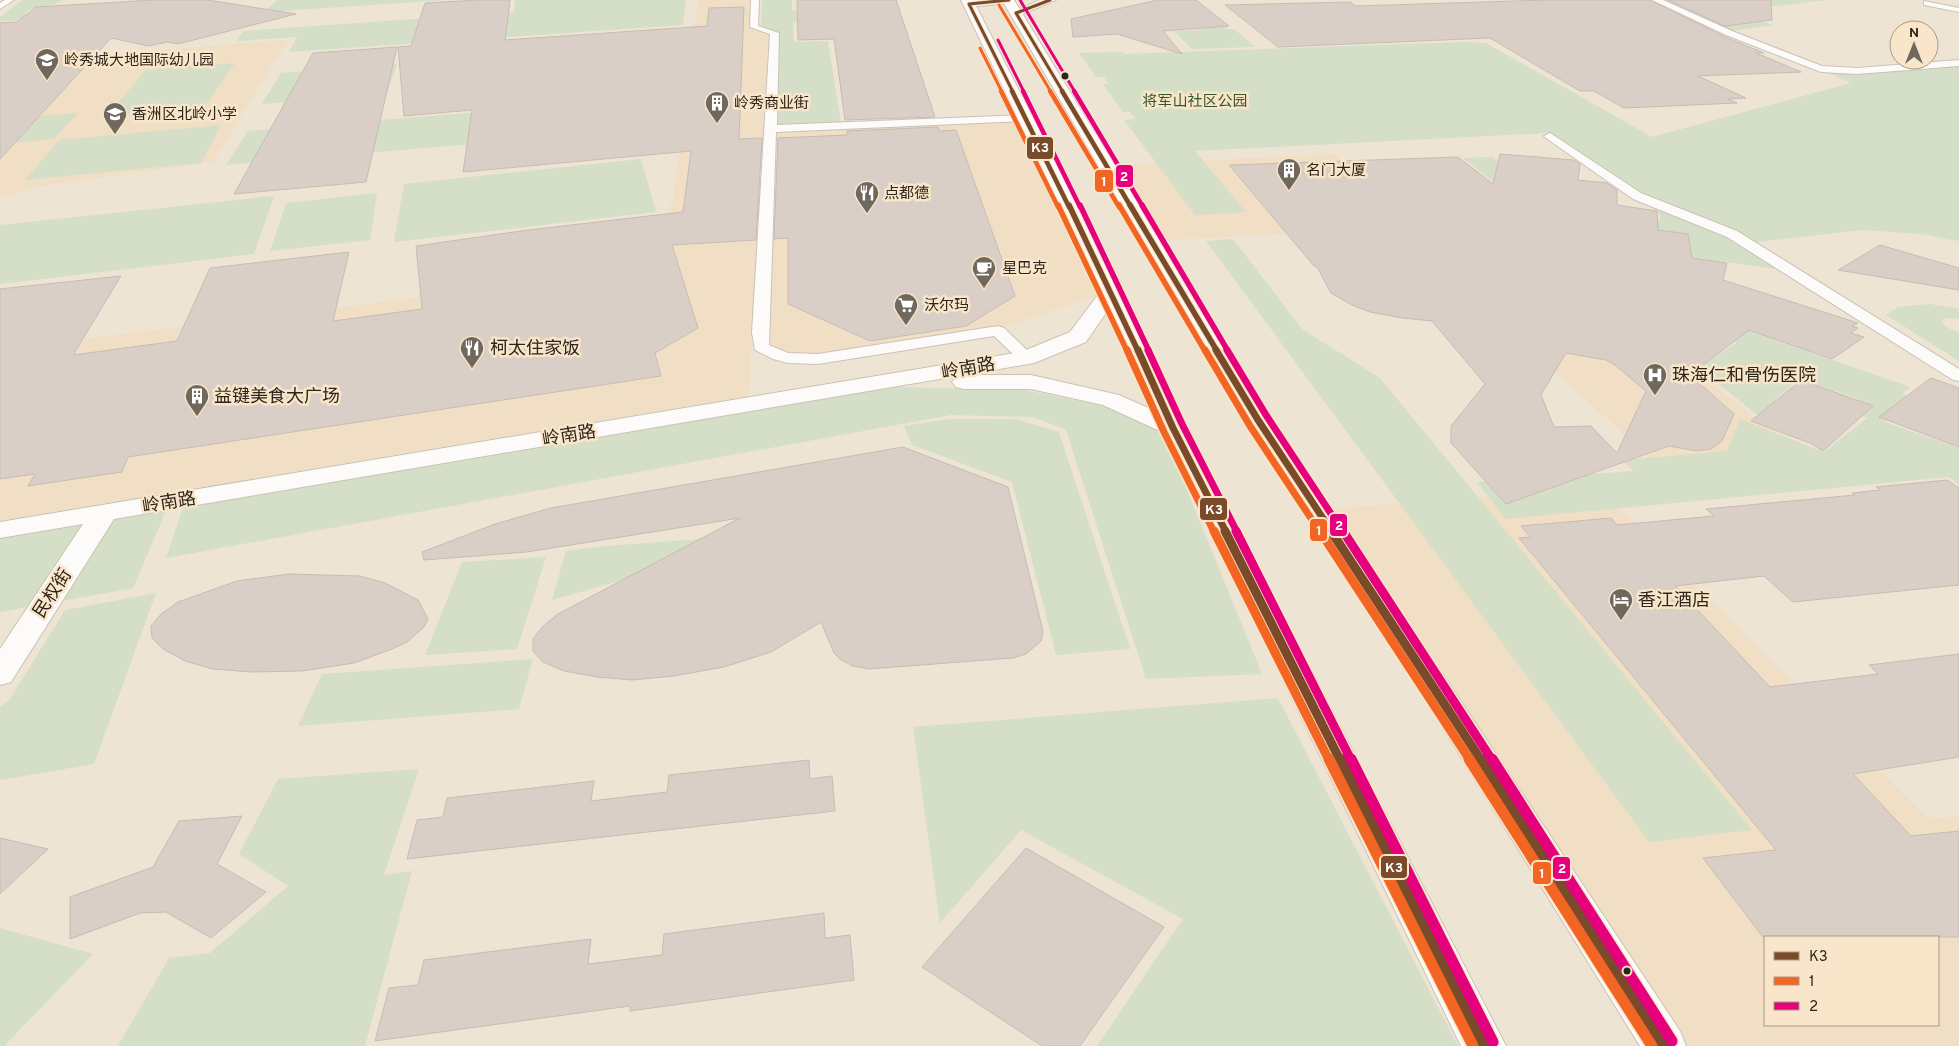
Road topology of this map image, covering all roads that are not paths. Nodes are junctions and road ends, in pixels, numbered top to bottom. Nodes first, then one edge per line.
1 (10, 0) edge
2 (755, 0) edge
3 (1050, 0) edge
4 (1656, 0) edge
5 (968, 2) edge
6 (1010, 3) edge
7 (1927, 3) dead end
8 (0, 8) edge
9 (1959, 10) edge
10 (1959, 63) edge
11 (1026, 118) junction
12 (772, 129) junction
13 (1550, 136) dead end
14 (1112, 291) junction
15 (1026, 358) junction
16 (1959, 376) edge
17 (893, 381) junction
18 (1173, 428) junction
19 (105, 512) junction
20 (0, 530) edge
21 (0, 674) edge
22 (1484, 1046) edge
23 (1664, 1046) edge

1 - 8 lane
2 - 12 lane
3 - 6 main road
4 - 10 lane
5 - 6 main road
5 - 11 main road
6 - 23 main road
7 - 9 lane
11 - 12 lane
11 - 14 main road
12 - 15 lane
13 - 16 lane
14 - 15 main road, 岭南路
14 - 18 main road
15 - 17 main road, 岭南路
17 - 18 main road
17 - 19 main road, 岭南路
18 - 22 main road
19 - 20 main road, 岭南路
19 - 21 main road, 民权街

